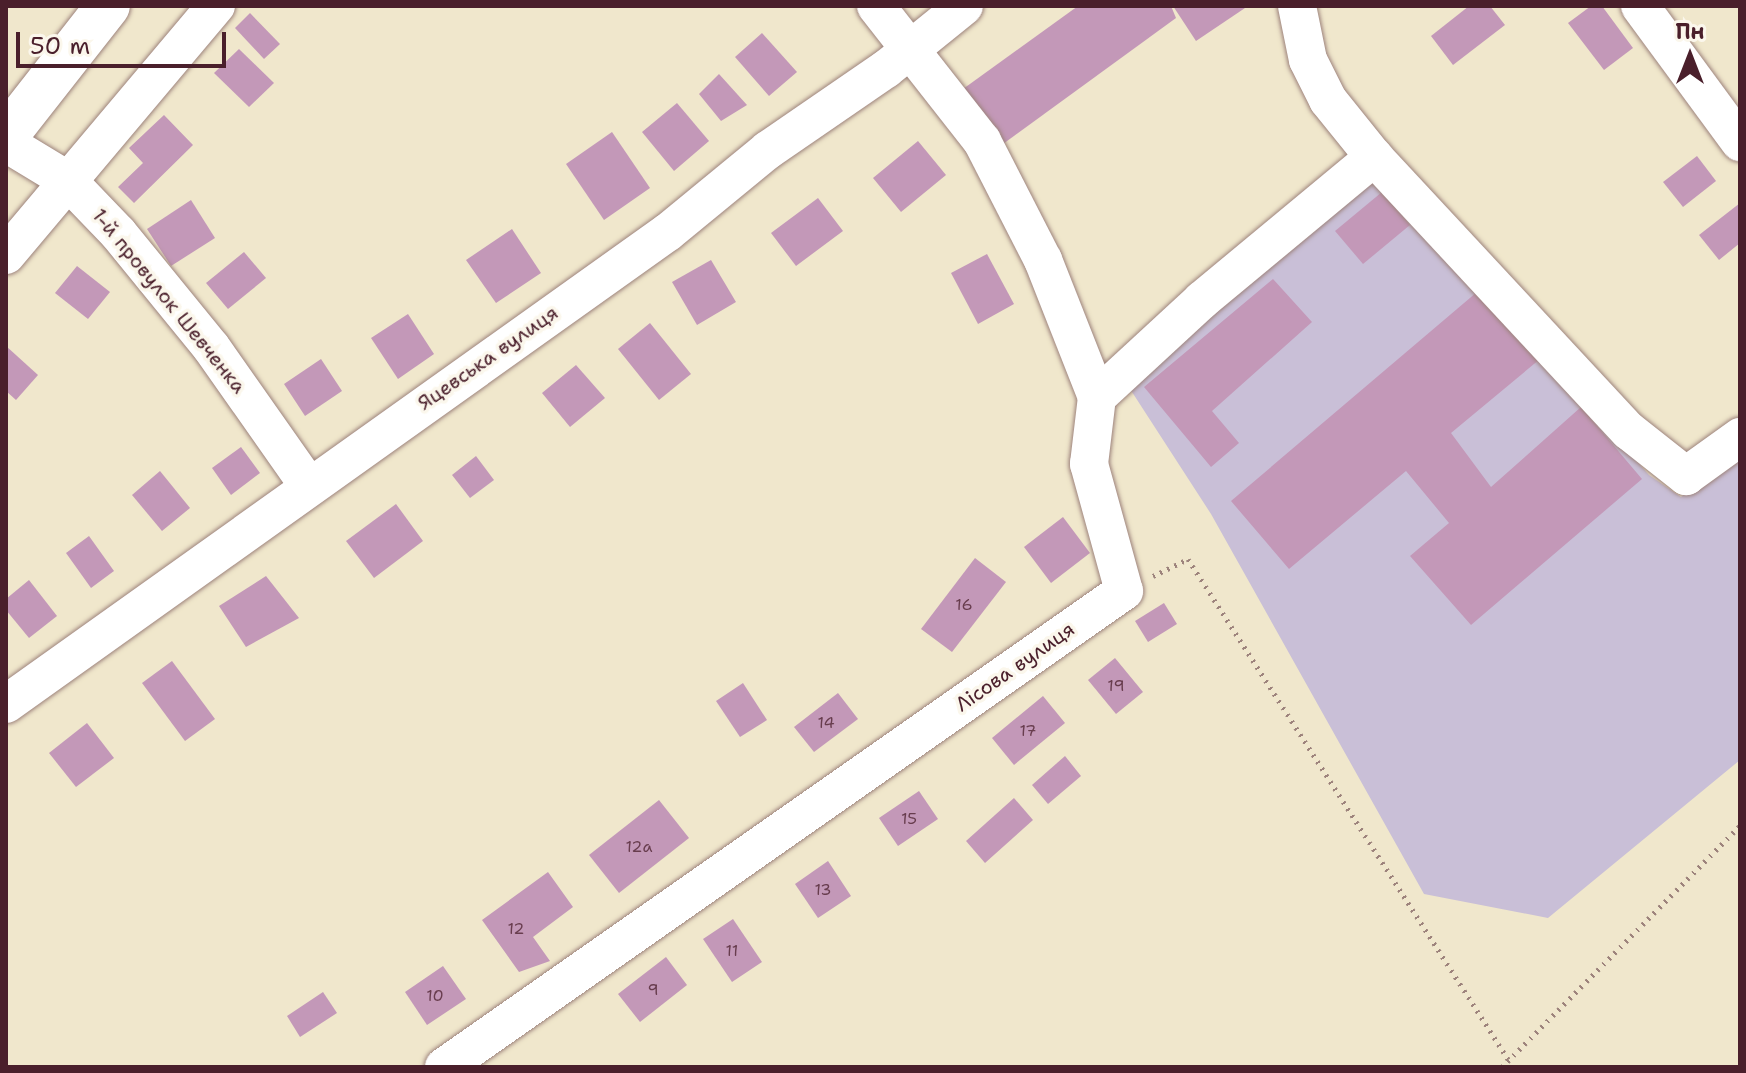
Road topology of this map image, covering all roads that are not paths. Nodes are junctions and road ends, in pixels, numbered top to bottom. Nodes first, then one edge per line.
1 (108, 6) edge
2 (216, 6) edge
3 (876, 6) edge
4 (964, 6) edge
5 (1297, 6) edge
6 (1640, 6) edge
7 (906, 48) junction
8 (6, 136) edge
9 (1740, 142) edge
10 (6, 143) edge
11 (1374, 157) junction
12 (67, 180) junction
13 (6, 255) edge
14 (1097, 397) junction
15 (1740, 437) edge
16 (308, 485) junction
17 (6, 704) edge
18 (444, 1067) edge

1 - 8 main road
2 - 12 street
3 - 7 street
4 - 7 street, Яцевська вулиця
5 - 11 street
6 - 9 street
7 - 14 street
7 - 16 street, Яцевська вулиця
10 - 12 street, 1-й провулок Шевченка
11 - 14 street
11 - 15 street
12 - 13 street
12 - 16 street, 1-й провулок Шевченка
14 - 18 street, Лісова вулиця
16 - 17 street, Яцевська вулиця

